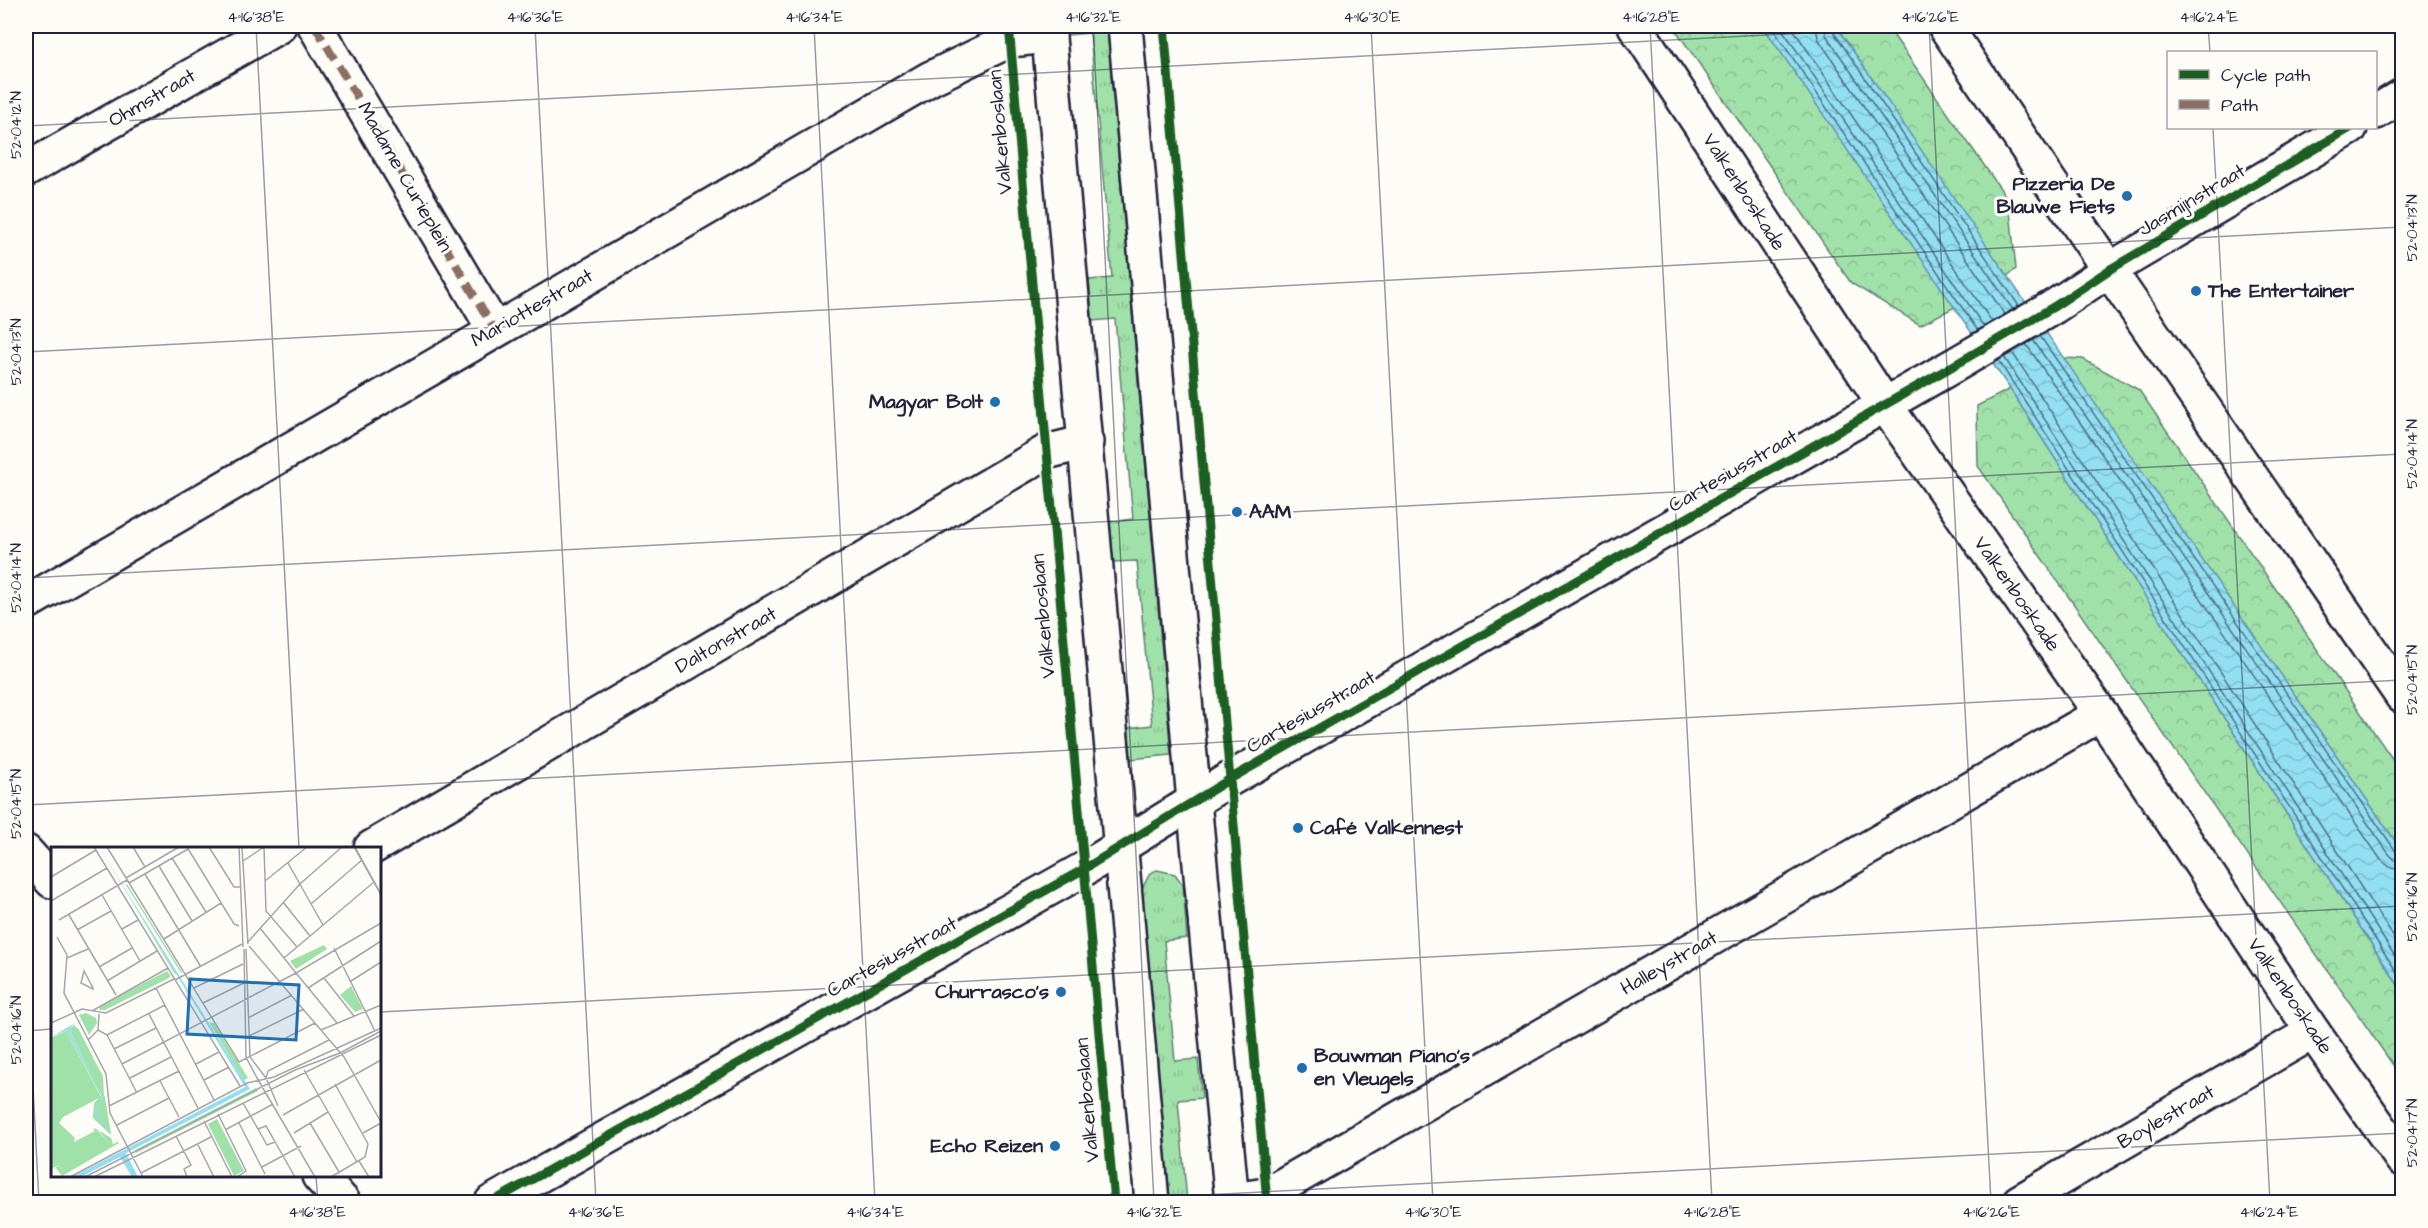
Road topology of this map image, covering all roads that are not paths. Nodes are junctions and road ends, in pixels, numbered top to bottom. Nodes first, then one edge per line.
1 (279, 26) edge
2 (315, 26) edge
3 (1125, 26) edge
4 (1635, 26) edge
5 (1945, 26) edge
6 (1048, 31) edge
7 (2403, 96) edge
8 (2377, 111) edge
9 (2348, 129) edge
10 (26, 170) edge
11 (2109, 270) junction
12 (2055, 306) joint
13 (494, 329) junction
14 (1885, 405) junction
15 (1086, 442) junction
16 (26, 603) edge
17 (2403, 696) edge
18 (2101, 714) junction
19 (1194, 801) junction
20 (375, 847) edge
21 (1121, 848) junction
22 (26, 852) edge
23 (51, 880) edge
24 (2313, 1032) junction
25 (2403, 1160) edge
26 (320, 1177) edge
27 (1232, 1201) edge
28 (343, 1203) edge
29 (492, 1203) edge
30 (1152, 1203) edge
31 (2019, 1203) edge

1 - 10 street, Ohmstraat
2 - 13 street, Madame Curieplein
3 - 19 street
4 - 14 street, Valkenboskade
5 - 11 street
6 - 13 street, Mariottestraat
6 - 15 street
7 - 8 street
9 - 11 street, Jasmijnstraat
11 - 12 street, Jasmijnstraat
11 - 17 street
12 - 14 street, Cartesiusstraat
13 - 16 street, Mariottestraat
14 - 18 street, Valkenboskade
14 - 19 street, Cartesiusstraat
15 - 20 street, Daltonstraat
15 - 21 street
18 - 24 street, Valkenboskade
18 - 27 street, Halleystraat
19 - 21 street, Cartesiusstraat
19 - 27 street
21 - 29 street, Cartesiusstraat
21 - 30 street
22 - 23 street
24 - 25 street, Valkenboskade
24 - 31 street, Boylestraat
26 - 28 street

